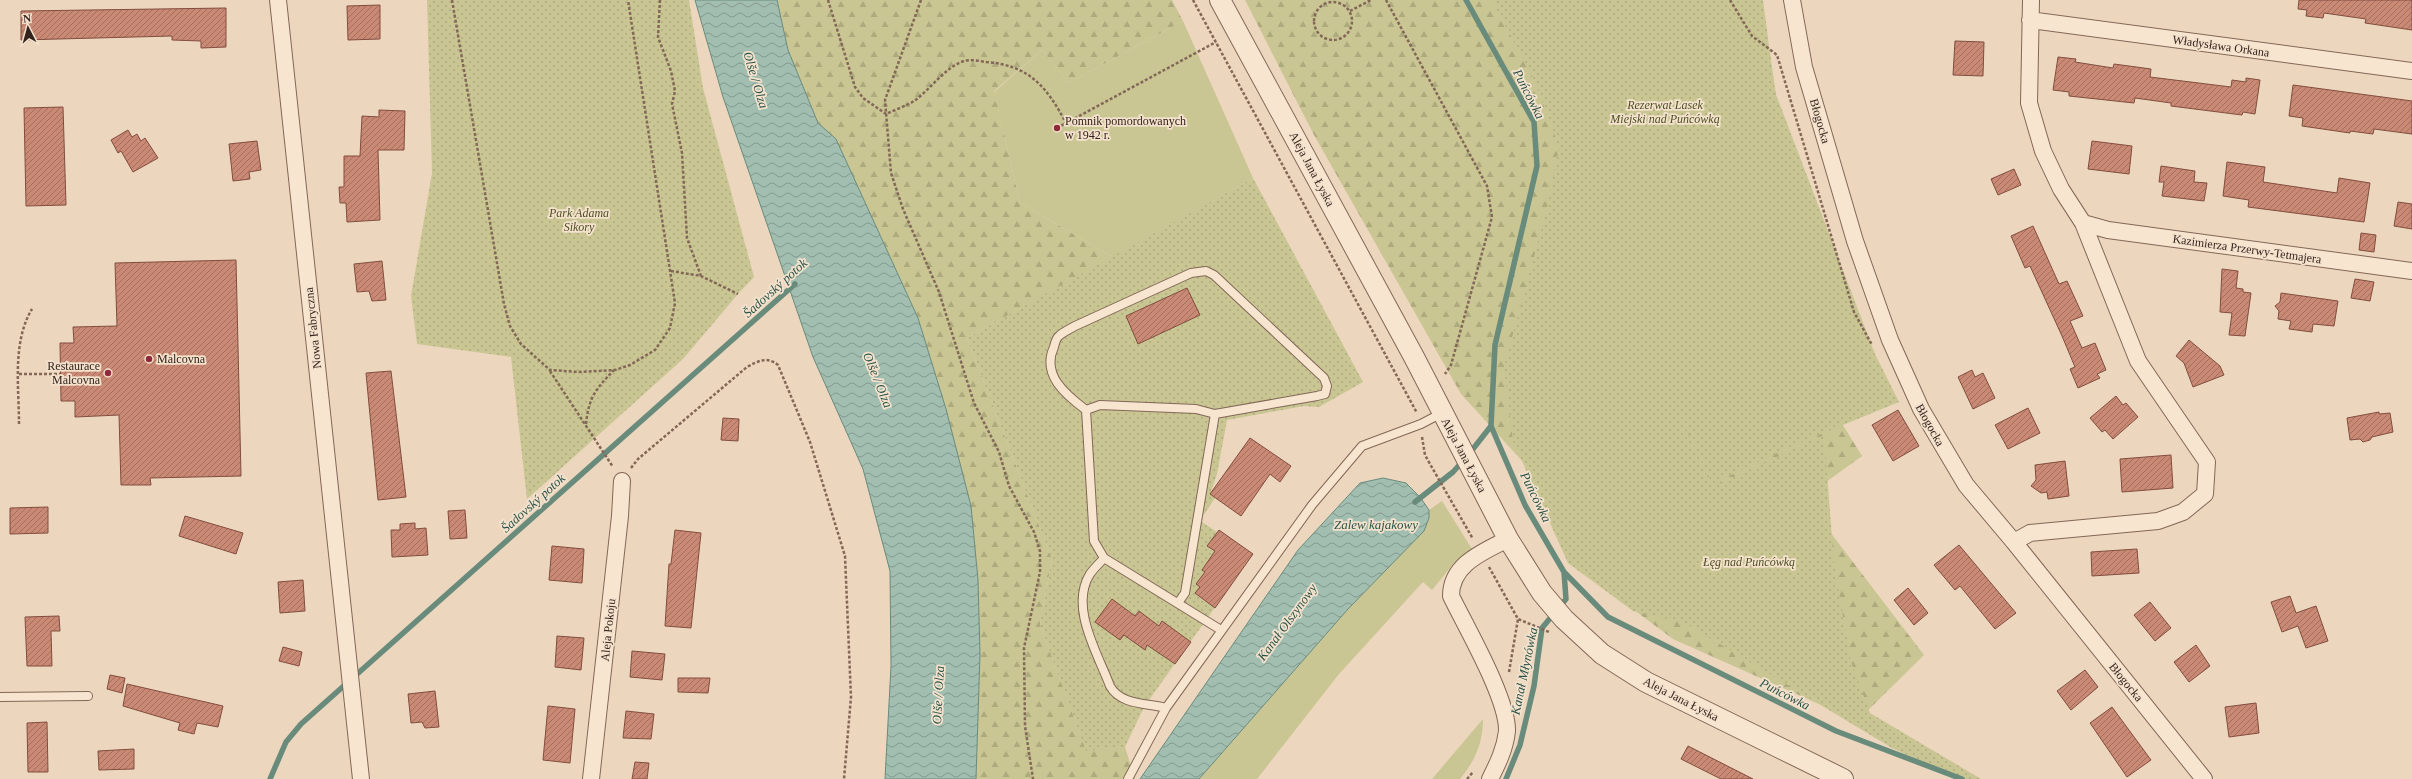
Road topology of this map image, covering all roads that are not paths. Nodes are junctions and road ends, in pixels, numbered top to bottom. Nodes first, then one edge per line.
1 (278, 0) edge
2 (1220, 0) edge
3 (1792, 0) edge
4 (2031, 0) edge
5 (2030, 20) junction
6 (2412, 71) edge
7 (2083, 223) junction
8 (2412, 271) edge
9 (1086, 410) junction
10 (1443, 413) junction
11 (1215, 414) junction
12 (620, 477) road end
13 (1508, 539) junction
14 (2014, 542) junction
15 (1104, 558) junction
16 (1178, 603) junction
17 (1221, 630) junction
18 (88, 696) dead end
19 (0, 697) edge
20 (1166, 708) junction
21 (361, 779) edge
22 (590, 779) edge
23 (1128, 779) edge
24 (1490, 779) edge
25 (1843, 779) edge
26 (2204, 779) edge

1 - 21 street, Nowa Fabryczna
2 - 10 street, Aleja Jana Łyska
3 - 14 street, Błogocka
4 - 5 street
5 - 6 street, Władysława Orkana
5 - 7 street
7 - 8 street, Kazimierza Przerwy-Tetmajera
7 - 14 street
9 - 11 lane
9 - 11 lane
9 - 15 lane
10 - 13 street, Aleja Jana Łyska
10 - 17 lane
11 - 16 lane
12 - 22 street, Aleja Pokoju
13 - 24 street
13 - 25 street, Aleja Jana Łyska
14 - 26 street, Błogocka
15 - 16 lane
15 - 20 lane
16 - 17 lane
17 - 20 lane
18 - 19 lane
20 - 23 lane

